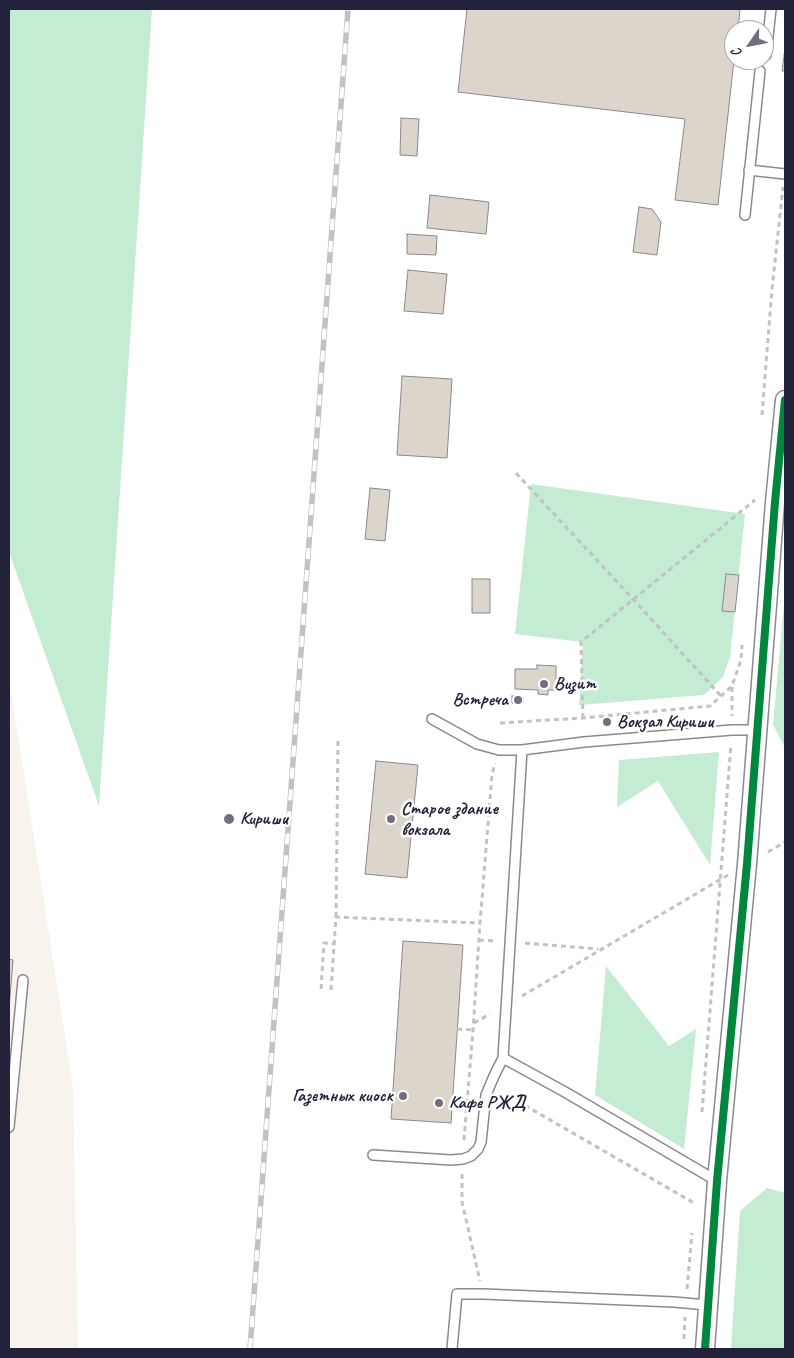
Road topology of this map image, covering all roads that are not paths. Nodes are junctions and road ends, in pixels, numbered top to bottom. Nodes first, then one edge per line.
1 (760, 71) dead end
2 (750, 170) junction
3 (785, 174) edge
4 (745, 215) dead end
5 (785, 400) edge
6 (432, 719) dead end
7 (759, 730) junction
8 (522, 750) junction
9 (23, 980) dead end
10 (503, 1058) junction
11 (9, 1127) edge
12 (373, 1154) dead end
13 (717, 1181) junction
14 (707, 1305) junction
15 (452, 1349) edge
16 (704, 1349) edge

1 - 2 lane
2 - 3 lane
2 - 4 lane
5 - 7 street
6 - 8 lane
7 - 8 lane
7 - 13 street
8 - 10 lane
9 - 11 lane
10 - 12 lane
10 - 13 lane
13 - 14 street
14 - 15 lane
14 - 16 street

